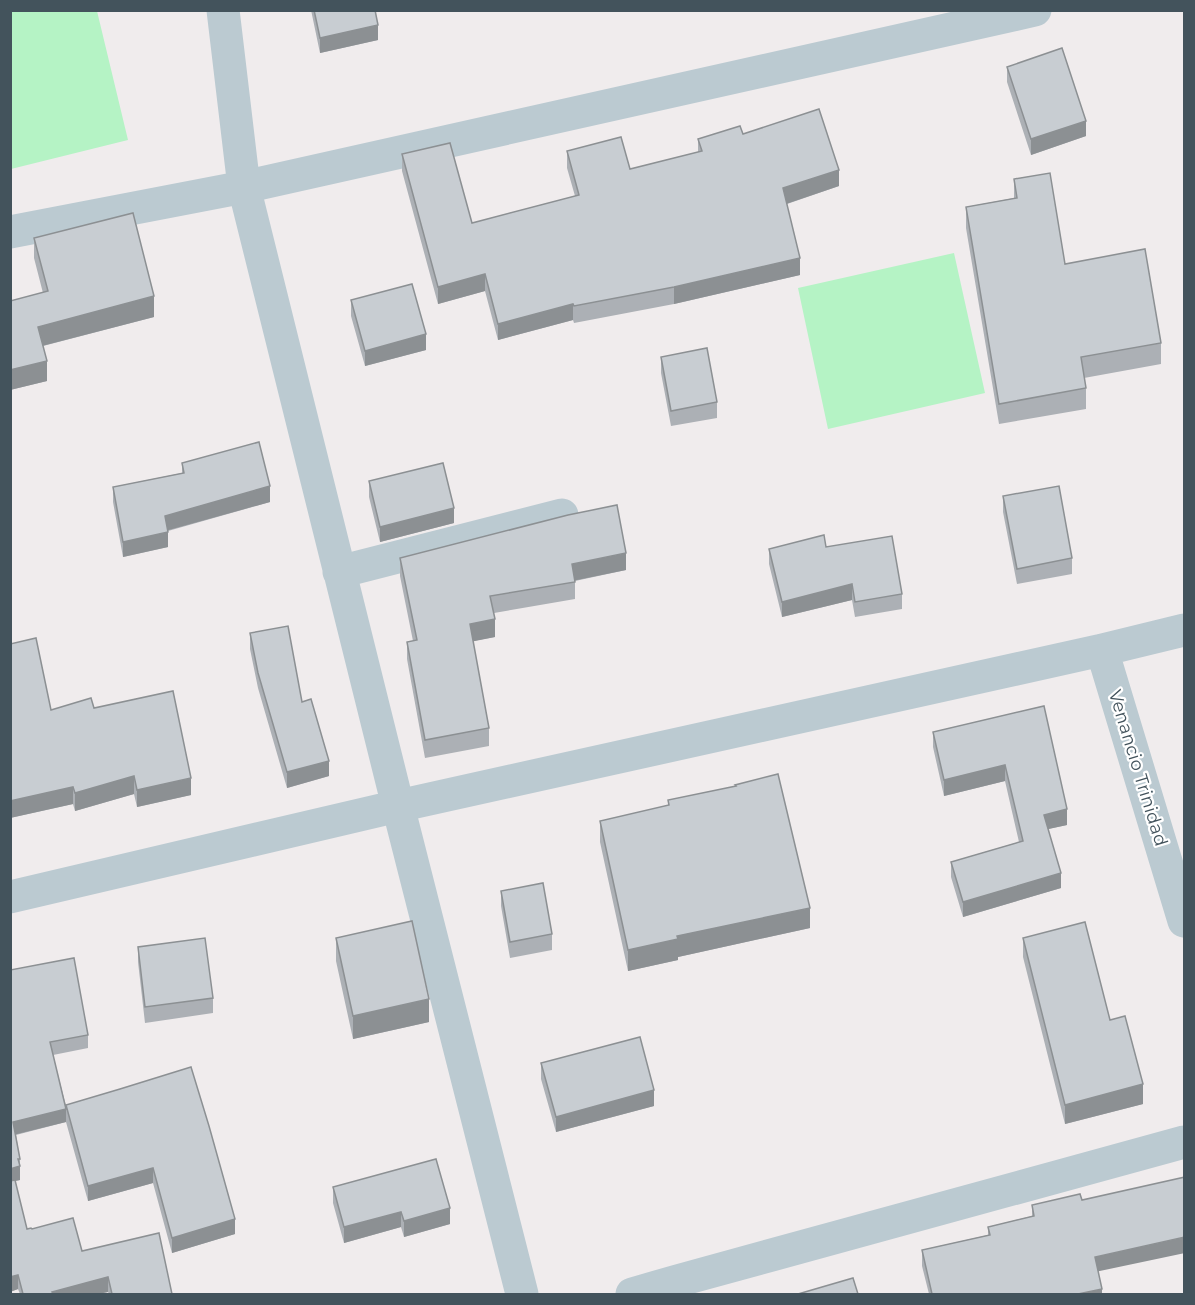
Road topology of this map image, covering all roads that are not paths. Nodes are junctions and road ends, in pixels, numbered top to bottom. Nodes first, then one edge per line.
1 (223, 10) edge
2 (1035, 10) edge
3 (244, 187) junction
4 (10, 232) edge
5 (562, 515) edge
6 (339, 572) junction
7 (1185, 630) edge
8 (1102, 650) junction
9 (398, 806) junction
10 (10, 897) edge
11 (1185, 921) edge
12 (1185, 1142) edge
13 (678, 1288) edge
14 (522, 1294) edge
15 (632, 1294) edge

1 - 3 street
2 - 3 street
3 - 4 street
3 - 6 street
5 - 6 street
6 - 9 street
7 - 8 street
8 - 9 street
8 - 11 street, Venancio Trinidad
9 - 10 street
9 - 14 street
12 - 13 street
13 - 15 street

